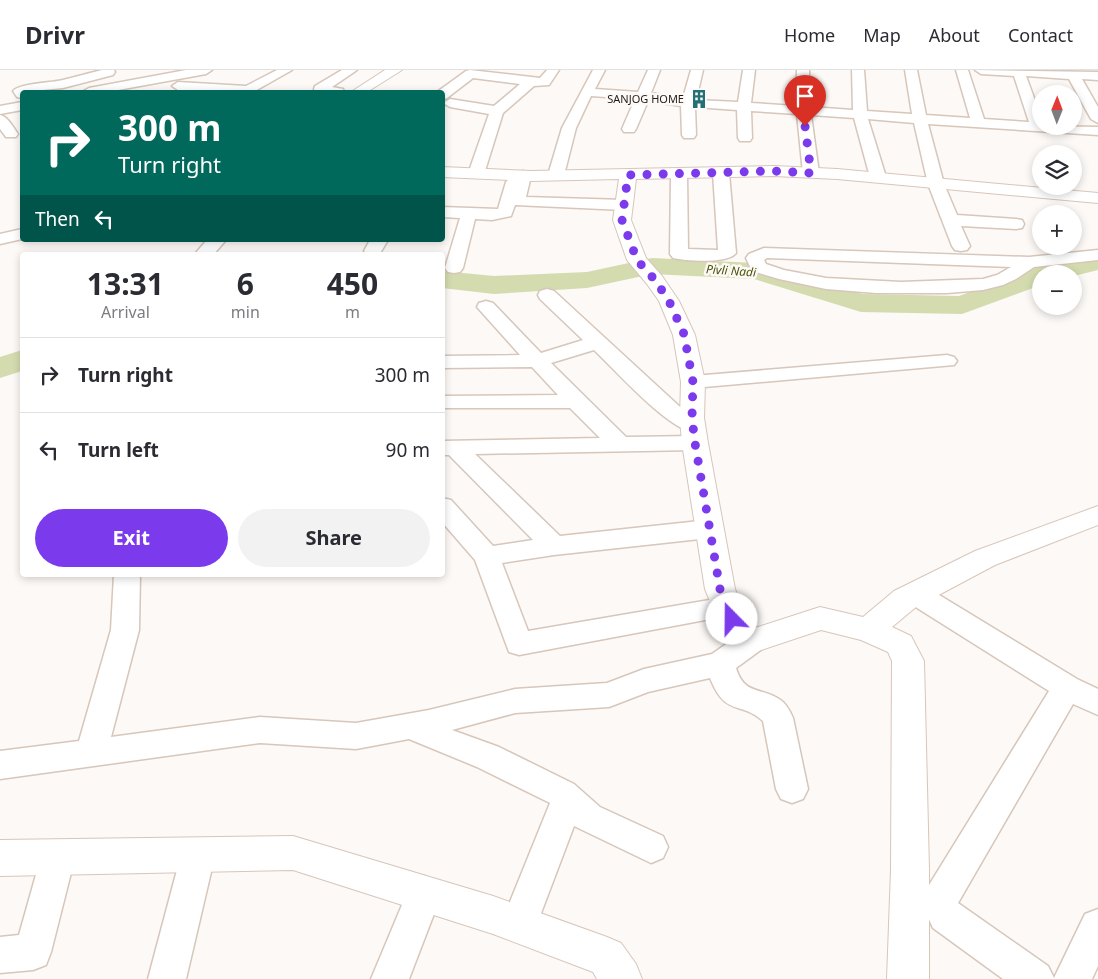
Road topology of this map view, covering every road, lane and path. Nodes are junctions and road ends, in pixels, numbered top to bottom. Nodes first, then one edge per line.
1 (119, 70) edge
2 (206, 70) edge
3 (286, 70) edge
4 (351, 70) edge
5 (395, 70) edge
6 (553, 70) edge
7 (599, 70) edge
8 (654, 70) edge
9 (697, 70) edge
10 (749, 70) edge
11 (803, 70) edge
12 (858, 70) edge
13 (911, 70) edge
14 (962, 70) edge
15 (981, 70) edge
16 (1018, 71) edge
17 (476, 72) edge
18 (1073, 75) junction
19 (1098, 76) edge
20 (531, 82) junction
21 (178, 85) edge
22 (130, 89) edge
23 (23, 90) edge
24 (326, 90) edge
25 (361, 90) edge
26 (587, 92) junction
27 (643, 96) junction
28 (445, 101) edge
29 (445, 102) edge
30 (688, 102) junction
31 (20, 106) edge
32 (744, 106) junction
33 (0, 110) edge
34 (803, 110) junction
35 (1032, 110) edge
36 (497, 111) junction
37 (860, 116) junction
38 (920, 119) junction
39 (1098, 119) edge
40 (0, 120) edge
41 (978, 123) junction
42 (1032, 127) edge
43 (629, 129) dead end
44 (1082, 130) edge
45 (1098, 131) edge
46 (11, 134) dead end
47 (689, 135) dead end
48 (746, 138) dead end
49 (445, 172) edge
50 (721, 172) junction
51 (811, 173) junction
52 (476, 174) junction
53 (679, 174) junction
54 (519, 175) junction
55 (563, 175) junction
56 (628, 175) junction
57 (878, 177) junction
58 (936, 184) junction
59 (1098, 198) edge
60 (566, 203) junction
61 (624, 204) junction
62 (445, 212) edge
63 (445, 219) edge
64 (467, 220) junction
65 (950, 220) junction
66 (499, 221) dead end
67 (1016, 224) dead end
68 (215, 242) edge
69 (961, 246) dead end
70 (206, 252) edge
71 (1098, 255) edge
72 (1029, 262) junction
73 (454, 268) dead end
74 (547, 295) dead end
75 (486, 307) dead end
76 (597, 342) junction
77 (538, 361) junction
78 (947, 361) dead end
79 (445, 362) edge
80 (693, 382) junction
81 (576, 400) junction
82 (445, 402) edge
83 (694, 434) junction
84 (620, 444) junction
85 (448, 448) edge
86 (445, 509) edge
87 (1098, 514) edge
88 (709, 528) junction
89 (554, 546) junction
90 (487, 556) junction
91 (127, 577) edge
92 (916, 594) junction
93 (727, 607) junction
94 (868, 630) junction
95 (752, 641) junction
96 (720, 664) junction
97 (1067, 686) junction
98 (1098, 703) edge
99 (411, 726) junction
100 (91, 752) junction
101 (0, 765) edge
102 (792, 789) dead end
103 (568, 798) junction
104 (651, 847) dead end
105 (198, 855) junction
106 (58, 857) junction
107 (0, 858) edge
108 (424, 893) junction
109 (519, 924) junction
110 (1098, 927) edge
111 (0, 955) edge
112 (167, 979) edge
113 (390, 979) edge
114 (621, 979) edge
115 (908, 979) edge
116 (1036, 979) edge
117 (1072, 979) edge

1 - 23 street
2 - 21 street
3 - 21 street
4 - 24 street
5 - 25 street
6 - 20 street
7 - 26 street
8 - 27 street
9 - 30 street
10 - 32 street
11 - 34 street
12 - 37 street
13 - 38 street
14 - 41 street
15 - 16 street
16 - 18 street
16 - 35 street
17 - 20 street
17 - 28 street
18 - 19 street
18 - 39 street
20 - 36 street
21 - 22 street
26 - 27 street
26 - 55 street
27 - 30 street
27 - 43 street
29 - 36 street
30 - 32 street
30 - 47 street
31 - 33 street
32 - 34 street
32 - 48 street
34 - 37 street
34 - 51 street
36 - 52 street
37 - 38 street
37 - 57 street
38 - 41 street
38 - 58 street
40 - 46 street
41 - 42 street
44 - 45 street
49 - 52 street
50 - 51 street
50 - 53 street
50 - 53 street
51 - 57 street
52 - 54 street
53 - 56 street
54 - 55 street
54 - 60 street
54 - 62 street
55 - 56 street
55 - 60 street
56 - 61 street
57 - 58 street
58 - 59 street
58 - 65 street
60 - 61 street
61 - 80 street
63 - 64 street
64 - 66 street
64 - 73 street
65 - 67 street
65 - 69 street
68 - 70 street
71 - 72 street
72 - 72 street
74 - 76 street
75 - 77 street
76 - 77 street
76 - 83 street
77 - 79 street
77 - 81 street
78 - 80 street
80 - 83 street
81 - 82 street
81 - 84 street
83 - 84 street
83 - 88 street
84 - 85 street
85 - 89 street
86 - 90 street
87 - 92 street
88 - 89 street
88 - 93 street
89 - 90 street
90 - 93 street
91 - 100 street
92 - 94 street
92 - 97 street
93 - 95 street
94 - 95 street
94 - 115 street
95 - 96 street
96 - 99 street
96 - 102 street
97 - 98 street
97 - 116 street
99 - 100 street
99 - 103 street
100 - 101 street
103 - 104 street
103 - 109 street
105 - 106 street
105 - 108 street
105 - 112 street
106 - 107 street
106 - 111 street
108 - 109 street
108 - 113 street
109 - 114 street
110 - 117 street

